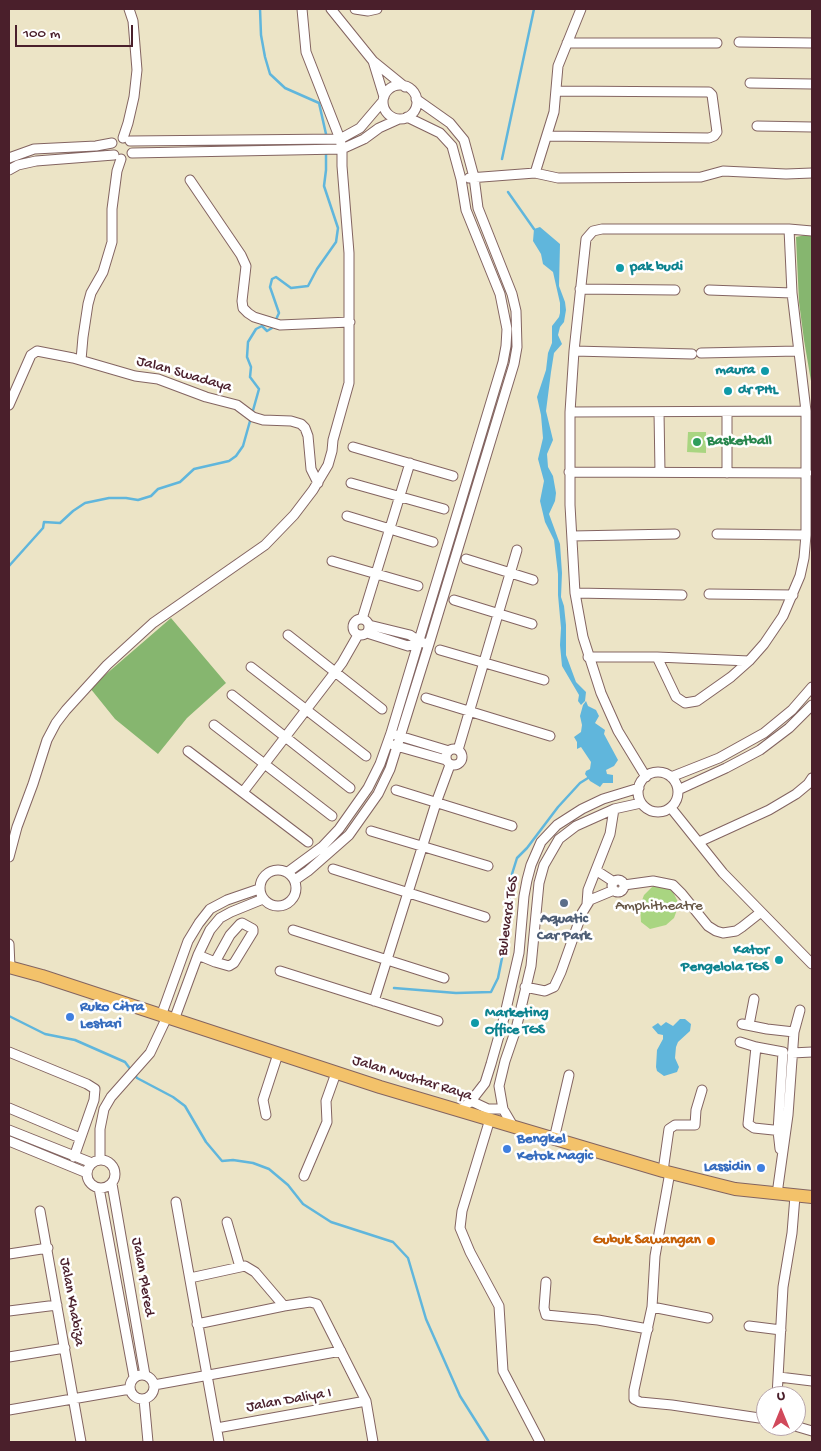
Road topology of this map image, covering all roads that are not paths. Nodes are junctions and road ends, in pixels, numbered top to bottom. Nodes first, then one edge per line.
1 (129, 9) edge
2 (302, 9) edge
3 (331, 9) edge
4 (355, 9) edge
5 (377, 9) edge
6 (580, 9) edge
7 (739, 42) dead end
8 (567, 43) junction
9 (717, 43) dead end
10 (812, 43) edge
11 (373, 61) junction
12 (750, 83) dead end
13 (812, 84) edge
14 (405, 87) junction
15 (556, 92) junction
16 (384, 99) junction
17 (416, 99) junction
18 (403, 118) junction
19 (757, 126) dead end
20 (812, 127) edge
21 (547, 136) junction
22 (126, 139) junction
23 (340, 139) junction
24 (112, 144) junction
25 (342, 150) junction
26 (132, 153) junction
27 (118, 157) junction
28 (9, 158) edge
29 (9, 170) edge
30 (535, 173) junction
31 (812, 173) edge
32 (474, 177) junction
33 (461, 179) junction
34 (190, 180) dead end
35 (789, 229) junction
36 (812, 231) edge
37 (580, 290) junction
38 (675, 290) dead end
39 (709, 290) dead end
40 (792, 293) junction
41 (350, 322) junction
42 (574, 351) junction
43 (798, 351) junction
44 (81, 360) junction
45 (9, 406) edge
46 (806, 411) junction
47 (570, 412) junction
48 (660, 412) junction
49 (728, 412) junction
50 (353, 447) dead end
51 (410, 463) junction
52 (569, 472) junction
53 (660, 472) junction
54 (727, 473) junction
55 (807, 474) junction
56 (453, 476) dead end
57 (351, 482) dead end
58 (318, 483) junction
59 (400, 497) junction
60 (444, 509) dead end
61 (347, 516) dead end
62 (391, 529) junction
63 (675, 534) dead end
64 (717, 534) dead end
65 (806, 535) junction
66 (572, 536) junction
67 (433, 542) dead end
68 (517, 550) dead end
69 (466, 559) dead end
70 (332, 560) dead end
71 (510, 573) junction
72 (376, 574) junction
73 (534, 580) dead end
74 (418, 586) dead end
75 (575, 593) junction
76 (709, 594) dead end
77 (682, 595) dead end
78 (793, 595) junction
79 (454, 600) dead end
80 (498, 613) junction
81 (532, 624) dead end
82 (364, 628) junction
83 (288, 635) dead end
84 (419, 642) junction
85 (429, 644) junction
86 (440, 650) dead end
87 (588, 656) junction
88 (657, 656) junction
89 (749, 661) junction
90 (484, 662) junction
91 (251, 667) dead end
92 (335, 672) junction
93 (544, 680) dead end
94 (812, 687) edge
95 (232, 695) dead end
96 (426, 698) dead end
97 (812, 704) edge
98 (382, 709) dead end
99 (306, 710) junction
100 (469, 711) junction
101 (214, 725) dead end
102 (391, 733) junction
103 (550, 736) dead end
104 (286, 737) junction
105 (401, 737) junction
106 (388, 743) junction
107 (398, 746) junction
108 (188, 751) dead end
109 (366, 756) dead end
110 (450, 756) junction
111 (264, 764) junction
112 (646, 776) junction
113 (671, 777) junction
114 (812, 778) edge
115 (350, 788) dead end
116 (640, 788) junction
117 (396, 790) dead end
118 (678, 790) junction
119 (243, 792) junction
120 (436, 803) junction
121 (642, 803) junction
122 (671, 808) junction
123 (614, 810) junction
124 (332, 816) dead end
125 (512, 826) dead end
126 (371, 831) dead end
127 (308, 842) dead end
128 (699, 842) junction
129 (422, 847) junction
130 (9, 857) edge
131 (488, 866) dead end
132 (333, 869) dead end
133 (597, 871) junction
134 (288, 872) junction
135 (295, 880) junction
136 (614, 886) junction
137 (260, 889) junction
138 (408, 892) junction
139 (263, 899) junction
140 (587, 904) junction
141 (761, 912) junction
142 (485, 917) dead end
143 (293, 930) dead end
144 (9, 946) edge
145 (198, 955) junction
146 (387, 959) junction
147 (215, 962) junction
148 (812, 964) edge
149 (10, 967) edge
150 (280, 971) dead end
151 (444, 978) dead end
152 (525, 987) junction
153 (754, 999) dead end
154 (374, 1001) junction
155 (800, 1010) dead end
156 (167, 1017) junction
157 (504, 1018) junction
158 (518, 1020) junction
159 (438, 1021) dead end
160 (794, 1032) junction
161 (740, 1042) dead end
162 (497, 1045) junction
163 (756, 1047) junction
164 (508, 1050) junction
165 (9, 1052) edge
166 (812, 1052) edge
167 (792, 1053) junction
168 (278, 1054) junction
169 (336, 1073) junction
170 (569, 1075) dead end
171 (485, 1083) junction
172 (499, 1086) junction
173 (702, 1090) dead end
174 (471, 1101) junction
175 (9, 1108) edge
176 (503, 1109) junction
177 (459, 1111) junction
178 (266, 1115) dead end
179 (490, 1120) junction
180 (513, 1126) junction
181 (9, 1130) edge
182 (782, 1131) junction
183 (80, 1138) junction
184 (554, 1139) junction
185 (9, 1141) edge
186 (74, 1156) junction
187 (96, 1161) junction
188 (666, 1172) junction
189 (87, 1173) junction
190 (304, 1176) dead end
191 (112, 1184) junction
192 (99, 1188) junction
193 (778, 1194) junction
194 (795, 1196) junction
195 (812, 1197) edge
196 (176, 1202) dead end
197 (40, 1211) dead end
198 (227, 1222) dead end
199 (48, 1248) junction
200 (9, 1254) edge
201 (240, 1267) junction
202 (128, 1278) junction
203 (190, 1278) junction
204 (117, 1281) junction
205 (546, 1282) dead end
206 (57, 1305) junction
207 (284, 1306) junction
208 (652, 1307) junction
209 (9, 1311) edge
210 (708, 1318) dead end
211 (197, 1324) junction
212 (749, 1326) dead end
213 (648, 1329) junction
214 (781, 1330) junction
215 (65, 1348) junction
216 (342, 1350) junction
217 (9, 1357) edge
218 (145, 1375) junction
219 (208, 1375) junction
220 (134, 1377) junction
221 (779, 1377) junction
222 (812, 1381) edge
223 (154, 1385) junction
224 (778, 1386) edge
225 (130, 1389) junction
226 (74, 1398) junction
227 (144, 1399) junction
228 (366, 1401) junction
229 (9, 1410) edge
230 (756, 1418) edge
231 (217, 1428) junction
232 (81, 1442) edge
233 (148, 1442) edge
234 (219, 1442) edge
235 (373, 1442) edge
236 (540, 1442) edge

1 - 22 street
2 - 23 street
3 - 11 street
4 - 5 street
6 - 8 street
7 - 10 street
8 - 9 street
8 - 15 street
11 - 14 street
11 - 16 street
12 - 13 street
14 - 16 street
14 - 17 street
15 - 21 street
15 - 21 street
16 - 18 street
16 - 23 street
17 - 18 street
17 - 32 street
18 - 25 street
18 - 33 street
19 - 20 street
21 - 30 street
22 - 23 street
22 - 24 street
22 - 26 street
23 - 25 street
24 - 27 street
24 - 28 street
25 - 26 street
25 - 41 street
26 - 27 street
27 - 29 street
27 - 44 street
30 - 31 street
30 - 32 street
32 - 33 street
32 - 85 street
33 - 84 street
34 - 41 street
35 - 36 street
35 - 37 street
35 - 40 street
37 - 38 street
37 - 42 street
39 - 40 street
40 - 43 street
41 - 58 street
42 - 43 street
42 - 47 street
43 - 46 street
44 - 45 street, Jalan Swadaya
44 - 58 street, Jalan Swadaya
46 - 49 street
46 - 55 street
47 - 48 street
47 - 52 street
48 - 49 street
48 - 53 street
49 - 54 street
50 - 51 street
51 - 56 street
51 - 59 street
52 - 53 street
52 - 66 street
53 - 54 street
54 - 55 street
55 - 65 street
57 - 59 street
58 - 130 street
59 - 60 street
59 - 62 street
61 - 62 street
62 - 67 street
62 - 72 street
63 - 66 street
64 - 65 street
65 - 78 street
66 - 75 street
68 - 71 street
69 - 71 street
70 - 72 street
71 - 73 street
71 - 80 street
72 - 74 street
72 - 82 street
75 - 77 street
75 - 87 street
76 - 78 street
78 - 89 street
79 - 80 street
80 - 81 street
80 - 90 street
82 - 84 street
82 - 92 street
83 - 92 street
84 - 85 street
84 - 102 street
85 - 105 street
86 - 90 street
87 - 88 street
87 - 112 street
88 - 89 street
88 - 89 street
90 - 93 street
90 - 100 street
91 - 99 street
92 - 98 street
92 - 99 street
94 - 113 street
95 - 104 street
96 - 100 street
97 - 118 street
99 - 104 street
99 - 109 street
100 - 103 street
100 - 110 street
101 - 111 street
102 - 105 street
102 - 106 street
104 - 111 street
104 - 115 street
105 - 107 street
105 - 110 street
106 - 107 street
106 - 134 street
107 - 110 street
107 - 135 street
108 - 119 street
110 - 120 street
111 - 119 street
111 - 124 street
112 - 113 street
112 - 116 street
113 - 118 street
114 - 128 street
116 - 121 street
116 - 157 street, Bulevard TGS
117 - 120 street
118 - 122 street
119 - 127 street
120 - 125 street
120 - 129 street
121 - 122 street
121 - 123 street, Bulevard TGS
122 - 128 street
123 - 133 street
123 - 152 street, Bulevard TGS
126 - 129 street
128 - 141 street
129 - 131 street
129 - 138 street
132 - 138 street
133 - 136 street
133 - 140 street
134 - 135 street
134 - 137 street
135 - 139 street
136 - 140 street
136 - 141 street
137 - 139 street
137 - 156 street
138 - 142 street
138 - 146 street
139 - 145 street
140 - 152 street
141 - 148 street
143 - 146 street
144 - 149 street
145 - 147 street
145 - 156 street
146 - 151 street
146 - 154 street
147 - 147 street
149 - 156 highway, Jalan Muchtar Raya
150 - 154 street
152 - 158 street, Bulevard TGS
153 - 160 street
154 - 159 street
155 - 160 street
156 - 168 highway, Jalan Muchtar Raya
156 - 187 street
157 - 158 street
157 - 162 street, Bulevard TGS
158 - 164 street, Bulevard TGS
160 - 167 street
161 - 163 street
162 - 164 street
162 - 171 street, Bulevard TGS
163 - 182 street
163 - 182 street
164 - 172 street, Bulevard TGS
165 - 183 street
166 - 167 street
167 - 182 street
168 - 169 highway, Jalan Muchtar Raya
168 - 178 street
169 - 177 highway, Jalan Muchtar Raya
169 - 190 street
170 - 184 street
171 - 172 street
171 - 174 street, Bulevard TGS
172 - 176 street, Bulevard TGS
173 - 188 street
174 - 176 street
174 - 177 street, Bulevard TGS
175 - 183 street
176 - 180 street, Bulevard TGS
177 - 179 highway, Jalan Muchtar Raya
179 - 180 highway, Jalan Muchtar Raya
179 - 236 street
180 - 184 highway, Jalan Muchtar Raya
181 - 186 street
182 - 193 street
183 - 186 street
184 - 188 highway, Jalan Muchtar Raya
185 - 189 street
186 - 187 street
187 - 189 street
187 - 191 street
188 - 193 highway, Jalan Muchtar Raya
188 - 208 street
189 - 192 street
191 - 192 street
191 - 202 street, Jalan Plered
192 - 204 street
193 - 194 highway, Jalan Muchtar Raya
194 - 195 highway, Jalan Muchtar Raya
194 - 214 street
196 - 203 street
197 - 199 street, Jalan Khabiza
198 - 201 street
199 - 200 street
199 - 206 street, Jalan Khabiza
201 - 203 street
201 - 207 street
202 - 204 street
202 - 218 street, Jalan Plered
203 - 211 street
204 - 220 street
205 - 213 street
206 - 209 street
206 - 215 street, Jalan Khabiza
207 - 211 street
207 - 216 street
208 - 210 street
208 - 213 street
211 - 219 street
212 - 214 street
213 - 230 street
214 - 221 street
215 - 217 street
215 - 226 street, Jalan Khabiza
216 - 219 street
216 - 228 street
218 - 220 street
218 - 223 street
219 - 223 street
219 - 231 street
220 - 225 street
221 - 222 street
221 - 224 street
223 - 227 street
225 - 226 street
225 - 227 street
226 - 229 street
226 - 232 street, Jalan Khabiza
227 - 233 street
228 - 231 street, Jalan Daliya I
228 - 235 street
231 - 234 street

